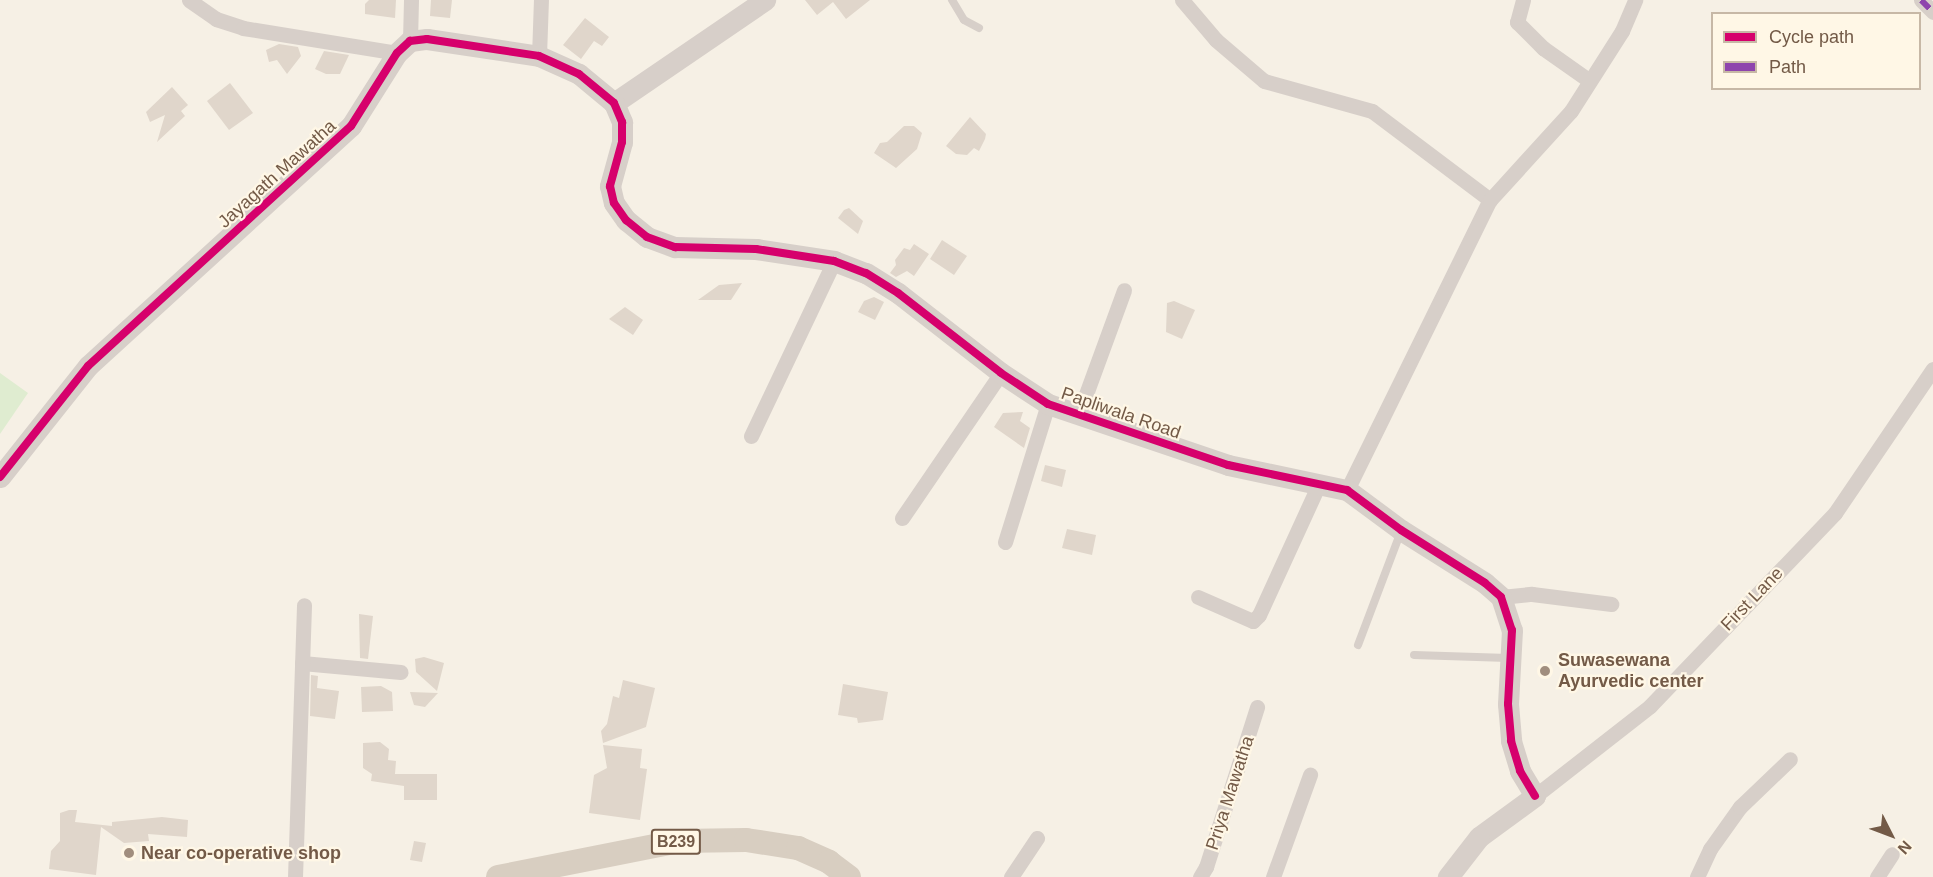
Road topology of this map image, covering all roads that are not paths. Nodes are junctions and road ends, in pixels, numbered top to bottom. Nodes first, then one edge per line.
1 (189, 0) edge
2 (411, 0) edge
3 (541, 0) edge
4 (765, 0) edge
5 (952, 0) edge
6 (1182, 0) edge
7 (1523, 0) edge
8 (1635, 0) edge
9 (1921, 0) edge
10 (1933, 12) edge
11 (979, 28) dead end
12 (403, 47) junction
13 (539, 56) junction
14 (1590, 81) junction
15 (614, 103) junction
16 (1490, 200) junction
17 (834, 261) junction
18 (1124, 290) dead end
19 (1933, 369) edge
20 (1000, 373) junction
21 (1048, 404) junction
22 (1078, 416) junction
23 (751, 436) dead end
24 (0, 477) edge
25 (1318, 486) junction
26 (1347, 490) junction
27 (902, 518) dead end
28 (1401, 530) junction
29 (1005, 542) dead end
30 (1198, 597) dead end
31 (1502, 597) junction
32 (304, 604) dead end
33 (1611, 604) dead end
34 (1358, 645) dead end
35 (1414, 655) dead end
36 (1510, 658) junction
37 (302, 663) junction
38 (401, 672) dead end
39 (1257, 707) dead end
40 (1790, 759) dead end
41 (1310, 775) dead end
42 (1535, 796) junction
43 (1037, 838) dead end
44 (1892, 854) dead end
45 (295, 877) edge
46 (498, 877) edge
47 (849, 877) edge
48 (1011, 877) edge
49 (1200, 877) edge
50 (1273, 877) edge
51 (1448, 877) edge
52 (1697, 877) edge
53 (1877, 877) edge

1 - 12 street
2 - 12 street
3 - 13 street
4 - 15 street
5 - 11 lane
6 - 16 street
7 - 14 street
8 - 14 street
9 - 10 street
12 - 13 street
12 - 24 street, Jayagath Mawatha
13 - 15 street
14 - 16 street
15 - 17 street, Papliwala Road
16 - 26 street
17 - 20 street, Papliwala Road
17 - 23 street
18 - 22 street
19 - 42 street, First Lane
20 - 21 street, Papliwala Road
20 - 27 street
21 - 22 street, Papliwala Road
21 - 29 street
22 - 25 street, Papliwala Road
25 - 26 street, Papliwala Road
25 - 30 street
26 - 28 street, Papliwala Road
28 - 31 street, Papliwala Road
28 - 34 lane
31 - 33 street
31 - 36 street
32 - 37 street
35 - 36 lane
36 - 42 street
37 - 38 street
37 - 45 street
39 - 49 street, Priya Mawatha
40 - 52 street
41 - 50 street
42 - 51 street
43 - 48 street
44 - 53 street
46 - 47 main road, B239

